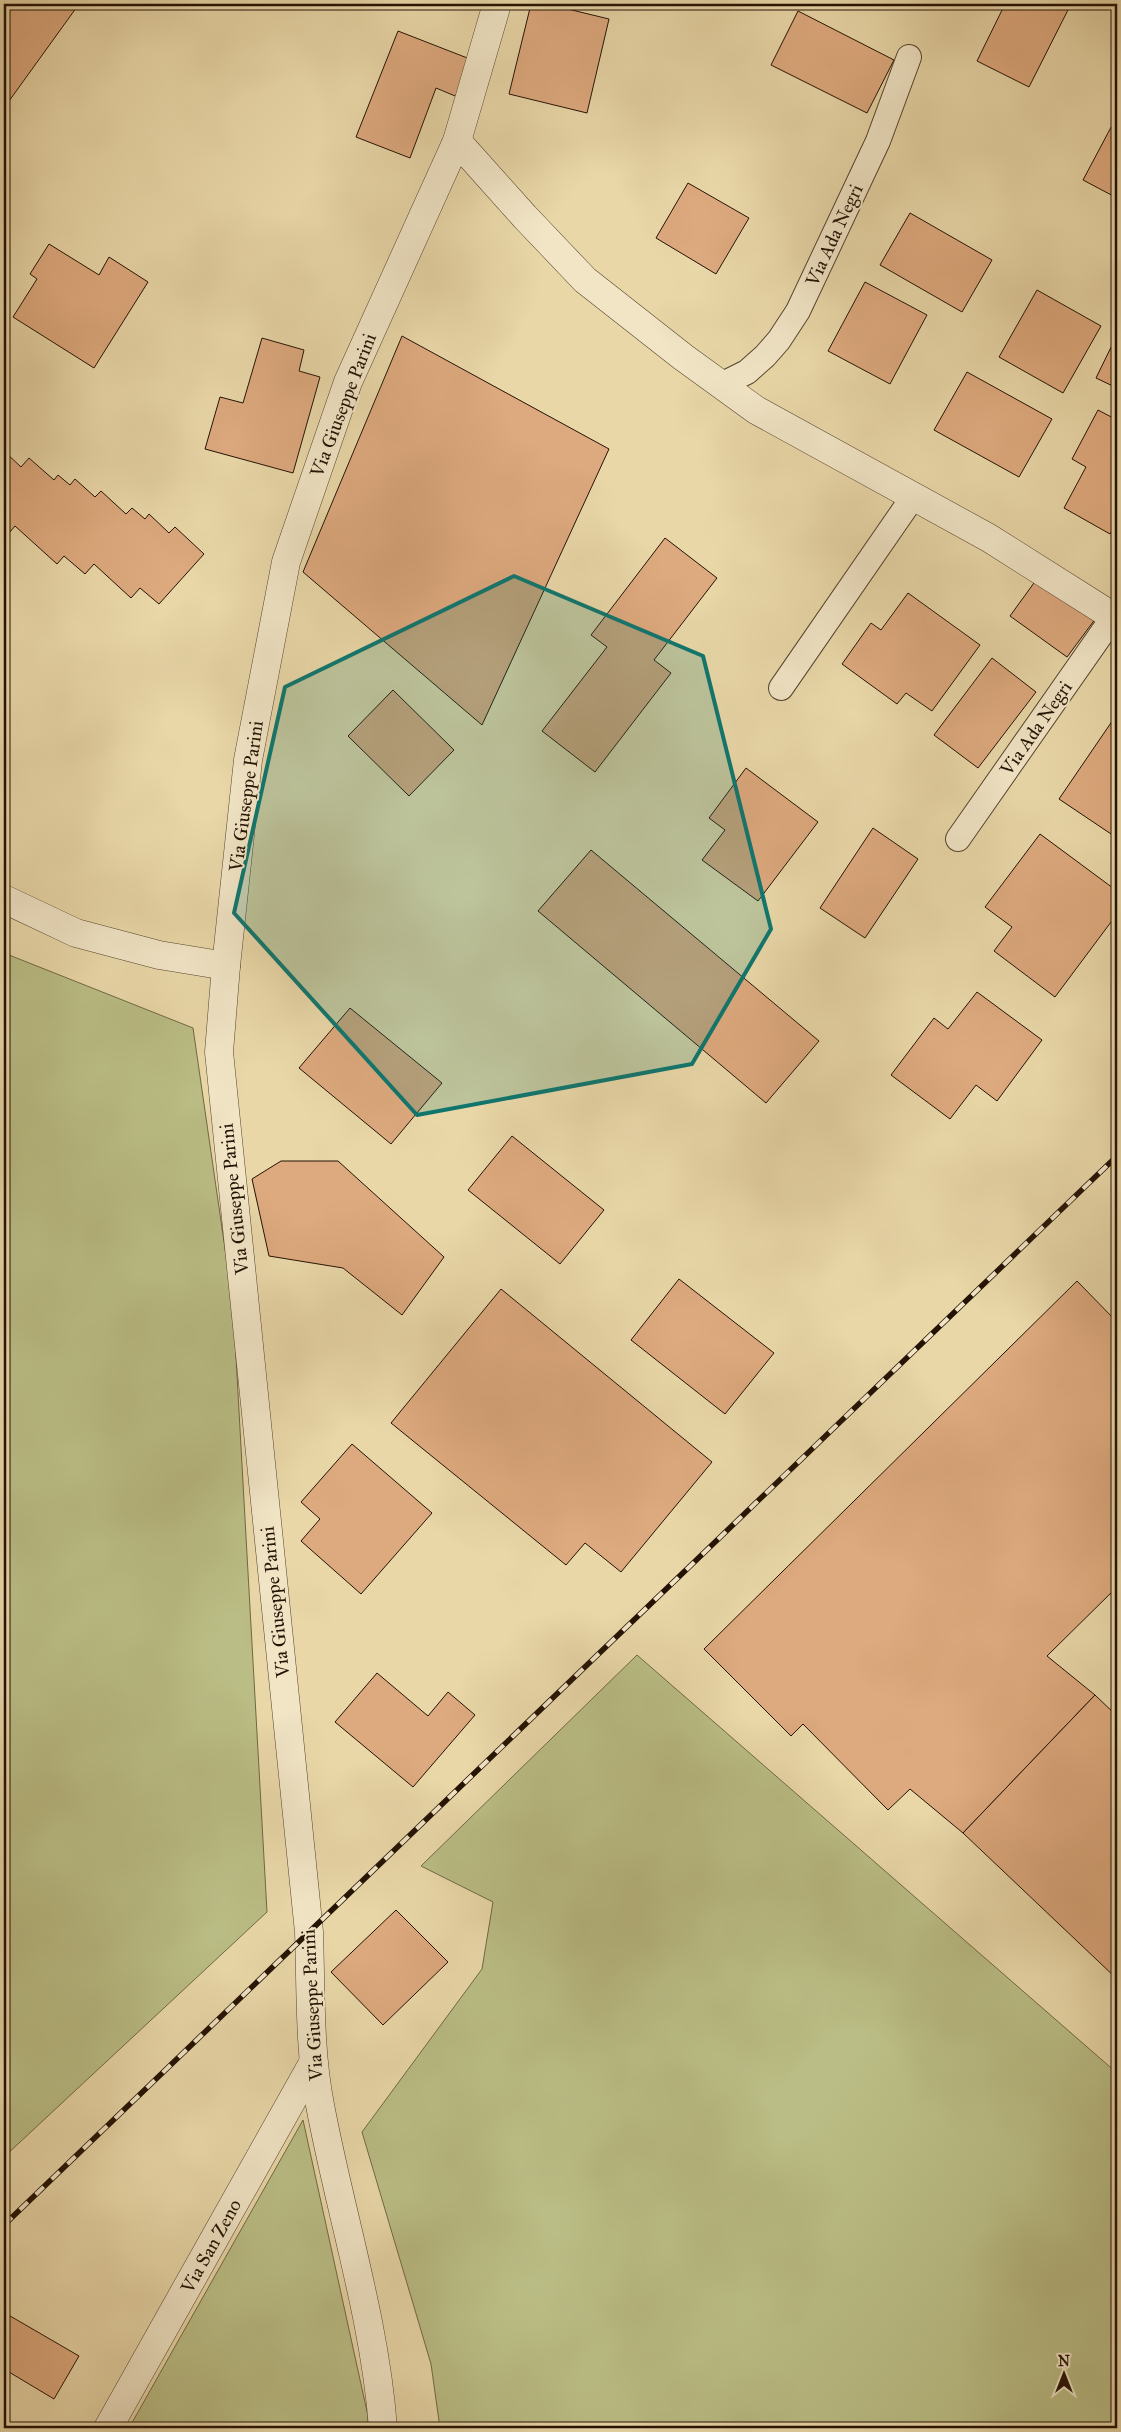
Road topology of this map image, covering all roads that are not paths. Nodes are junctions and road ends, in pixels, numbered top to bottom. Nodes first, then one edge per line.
1 (497, 4) edge
2 (909, 57) dead end
3 (457, 141) junction
4 (721, 385) junction
5 (913, 497) junction
6 (1116, 618) edge
7 (781, 688) dead end
8 (958, 839) dead end
9 (4, 899) edge
10 (226, 966) junction
11 (313, 2063) junction
12 (108, 2428) edge
13 (383, 2428) edge

1 - 3 street, Via Giuseppe Parini
2 - 4 lane, Via Ada Negri
3 - 4 street, Via Ada Negri
3 - 10 street, Via Giuseppe Parini
4 - 5 street, Via Ada Negri
5 - 6 street, Via Ada Negri
5 - 7 lane
6 - 8 lane, Via Ada Negri
9 - 10 street
10 - 11 street, Via Giuseppe Parini
11 - 12 street, Via San Zeno
11 - 13 street, Via Giuseppe Parini

